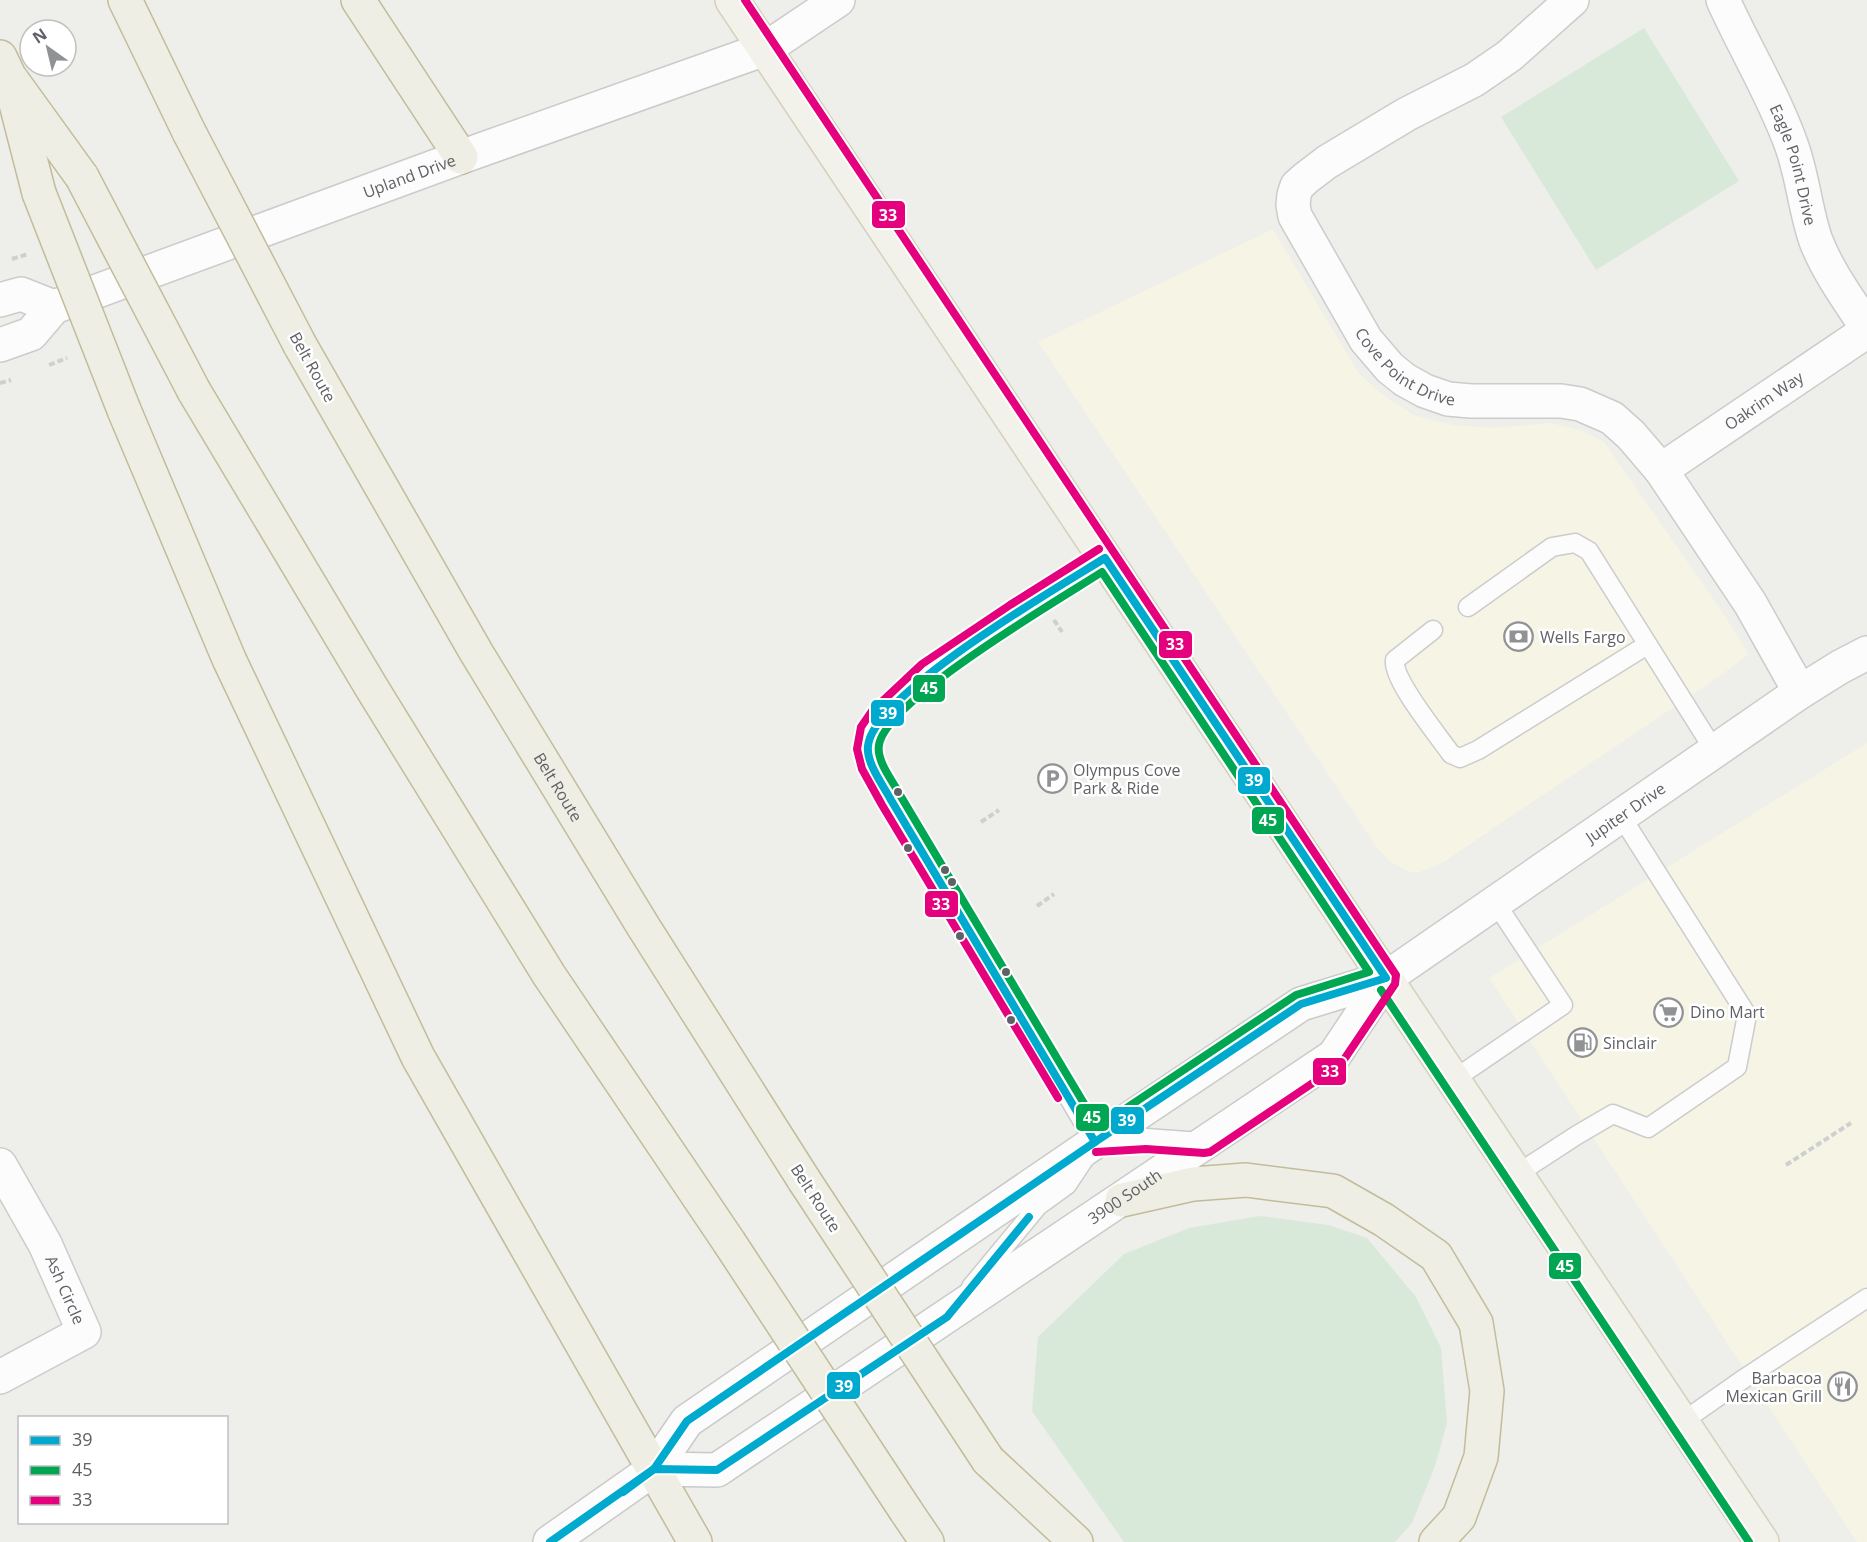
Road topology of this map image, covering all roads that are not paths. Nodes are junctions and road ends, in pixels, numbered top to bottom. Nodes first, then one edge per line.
1 (125, 0) edge
2 (358, 0) edge
3 (732, 0) edge
4 (838, 0) edge
5 (1572, 0) edge
6 (1724, 0) edge
7 (765, 49) junction
8 (4, 67) edge
9 (461, 157) junction
10 (0, 300) edge
11 (54, 307) junction
12 (1867, 329) edge
13 (0, 345) edge
14 (1661, 470) junction
15 (1105, 558) junction
16 (1468, 607) dead end
17 (1433, 630) dead end
18 (1647, 645) junction
19 (1867, 653) edge
20 (1800, 692) junction
21 (1714, 750) junction
22 (1621, 816) junction
23 (1495, 902) junction
24 (1386, 978) junction
25 (1453, 1080) junction
26 (1095, 1142) junction
27 (1205, 1143) junction
28 (0, 1165) edge
29 (1517, 1174) junction
30 (1122, 1200) junction
31 (1867, 1298) edge
32 (947, 1317) junction
33 (0, 1377) edge
34 (1682, 1422) junction
35 (988, 1460) junction
36 (654, 1469) junction
37 (550, 1542) edge
38 (695, 1542) edge
39 (927, 1542) edge
40 (1044, 1542) edge
41 (1076, 1542) edge
42 (1436, 1542) edge
43 (1762, 1542) edge

1 - 35 highway, Belt Route, bridge
2 - 9 highway
3 - 7 main road
4 - 7 street, Upland Drive
5 - 14 street, Cove Point Drive
6 - 12 street, Eagle Point Drive
7 - 9 street, Upland Drive
7 - 15 main road
8 - 36 highway, bridge
8 - 39 highway, bridge
9 - 11 street, Upland Drive
10 - 11 street
11 - 13 street, Upland Drive
12 - 14 street, Oakrim Way
14 - 20 street, Cove Point Drive
15 - 24 main road
15 - 26 lane
16 - 18 lane
17 - 18 lane
18 - 21 lane
19 - 20 street, Jupiter Drive
20 - 21 street, Jupiter Drive
21 - 22 street, Jupiter Drive
22 - 23 street, Jupiter Drive
22 - 29 lane
23 - 24 street, Jupiter Drive
23 - 25 lane
24 - 25 main road
24 - 26 street
24 - 27 street, 3900 South
25 - 29 main road
26 - 27 lane
26 - 32 lane
26 - 36 street
27 - 30 street, 3900 South
28 - 33 street, Ash Circle
29 - 34 main road
30 - 32 street, 3900 South
30 - 42 highway
31 - 34 lane
32 - 36 street, 3900 South
34 - 43 main road
35 - 40 highway, Belt Route
35 - 41 highway
36 - 37 street
36 - 38 highway

